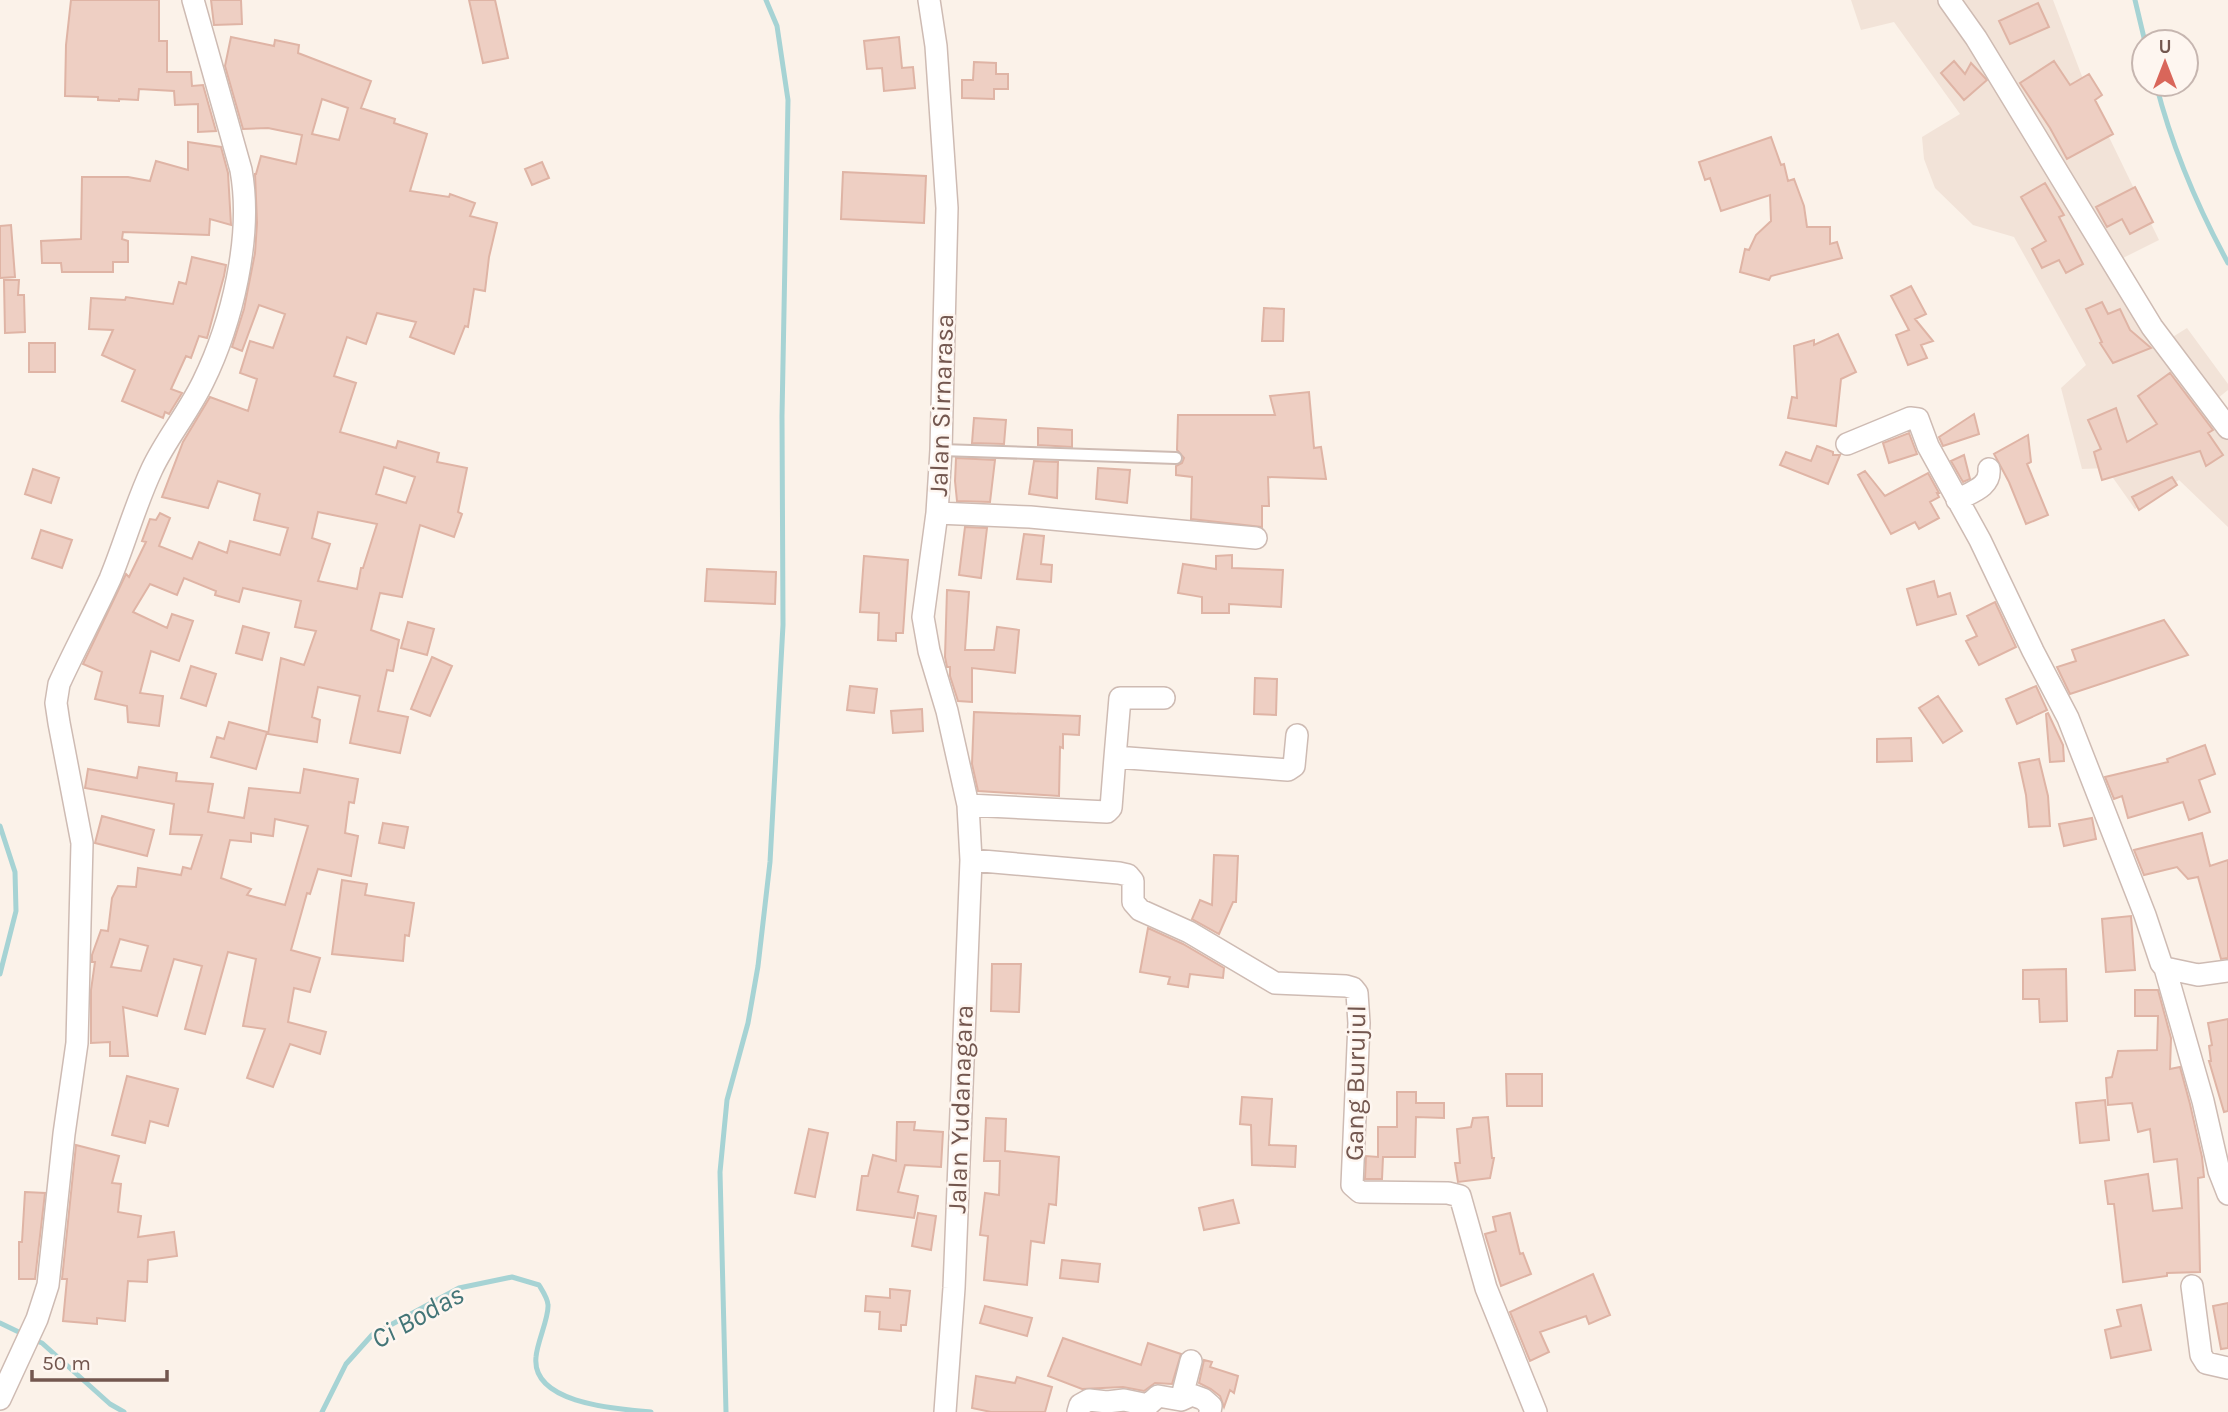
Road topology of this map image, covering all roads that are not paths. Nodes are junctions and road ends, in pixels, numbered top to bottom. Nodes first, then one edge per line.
1 (193, 0) edge
2 (929, 0) edge
3 (1949, 0) edge
4 (2228, 429) edge
5 (1847, 444) dead end
6 (941, 450) junction
7 (1176, 458) dead end
8 (1989, 469) dead end
9 (1957, 500) junction
10 (937, 513) junction
11 (1256, 538) dead end
12 (1164, 698) dead end
13 (1297, 735) dead end
14 (1115, 757) junction
15 (968, 805) junction
16 (971, 860) junction
17 (2165, 968) junction
18 (2228, 971) edge
19 (2228, 1194) edge
20 (2192, 1286) dead end
21 (1191, 1361) dead end
22 (2228, 1368) edge
23 (0, 1399) edge
24 (1181, 1400) junction
25 (945, 1412) edge
26 (1078, 1412) edge
27 (1210, 1412) edge
28 (1536, 1412) edge

1 - 23 street
2 - 6 street, Jalan Sirnarasa
3 - 4 street
5 - 9 street
6 - 7 lane
6 - 10 street, Jalan Sirnarasa
8 - 9 street
9 - 17 street
10 - 11 street
10 - 15 street, Jalan Sirnarasa
12 - 14 street
13 - 14 street
14 - 15 street
15 - 16 street, Jalan Yudanagara
16 - 25 street, Jalan Yudanagara
16 - 28 street, Gang Burujul
17 - 18 street
17 - 19 street
20 - 22 street
21 - 24 street
24 - 26 street
24 - 27 street

